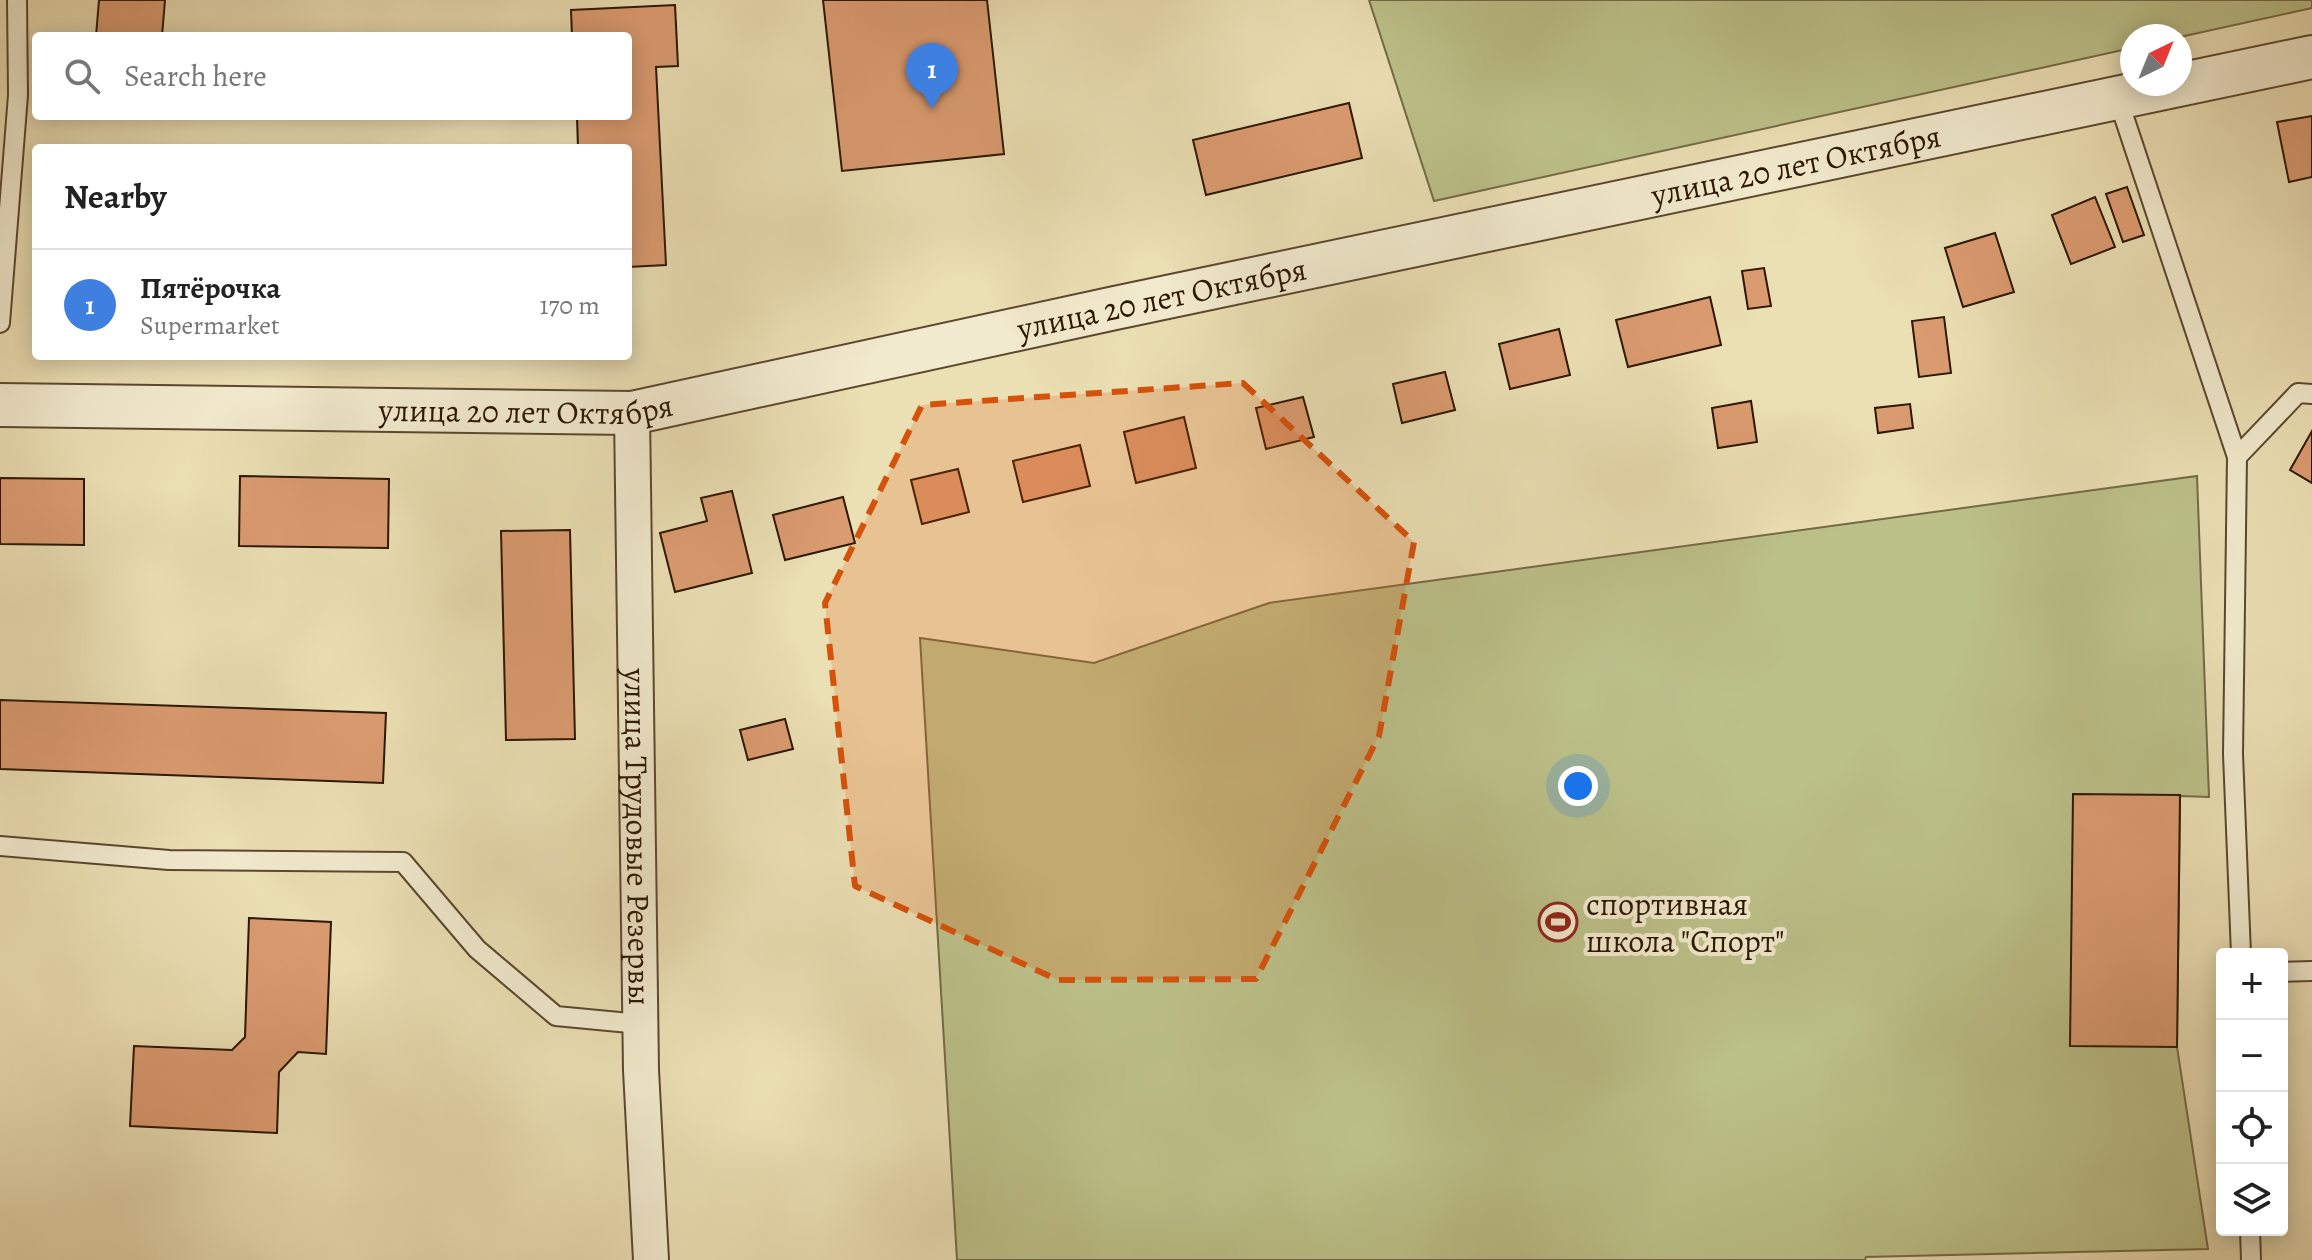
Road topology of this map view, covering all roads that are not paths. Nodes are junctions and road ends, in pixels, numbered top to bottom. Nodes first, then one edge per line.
1 (17, 0) edge
2 (2312, 57) edge
3 (2118, 99) junction
4 (0, 323) edge
5 (2312, 394) edge
6 (0, 405) edge
7 (632, 413) junction
8 (2237, 457) junction
9 (0, 846) edge
10 (2242, 948) edge
11 (2312, 971) edge
12 (2288, 972) edge
13 (640, 1024) junction
14 (2250, 1236) edge
15 (651, 1260) edge
16 (2251, 1260) edge

1 - 4 lane
2 - 3 street, улица 20 лет Октября
3 - 7 street, улица 20 лет Октября
3 - 8 lane
5 - 8 lane
6 - 7 street, улица 20 лет Октября
7 - 13 street, улица Трудовые Резервы
8 - 10 lane
9 - 13 lane
11 - 12 lane
13 - 15 street, улица Трудовые Резервы
14 - 16 lane

